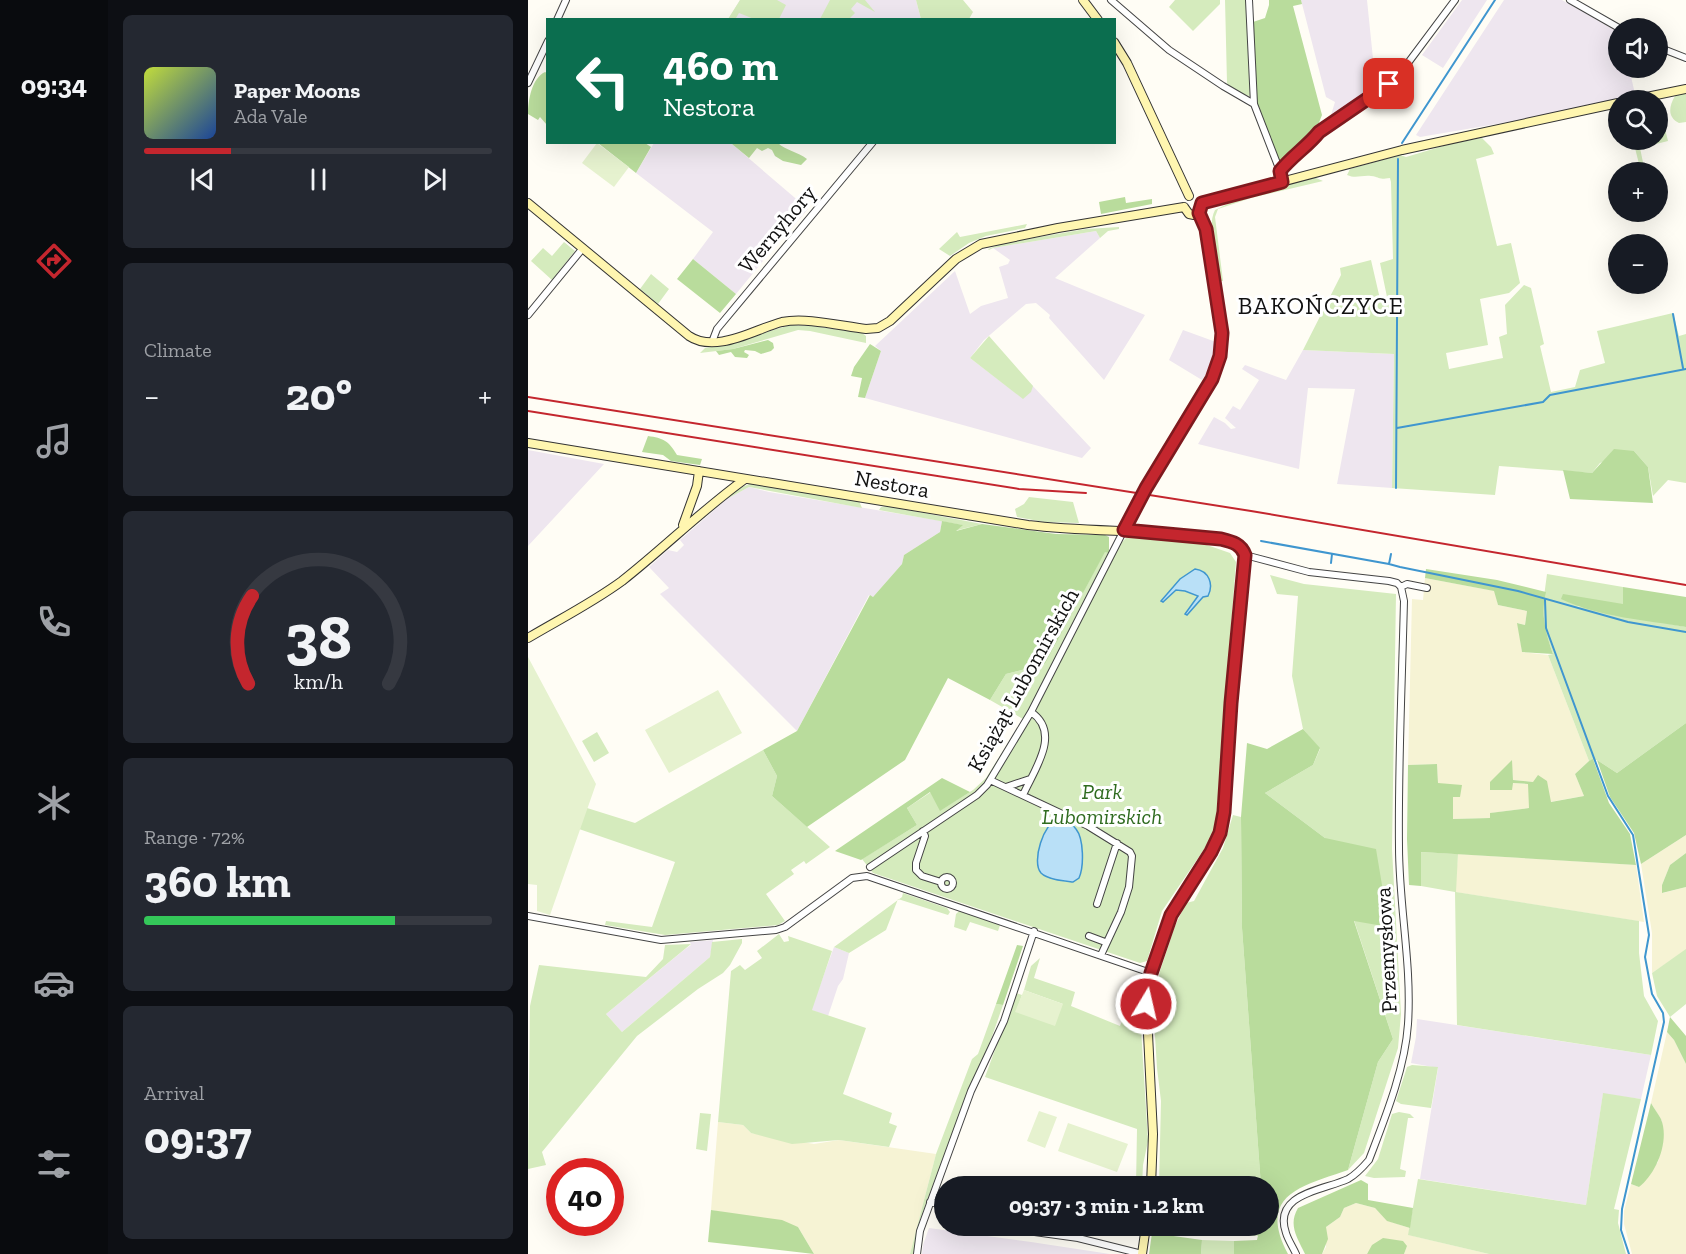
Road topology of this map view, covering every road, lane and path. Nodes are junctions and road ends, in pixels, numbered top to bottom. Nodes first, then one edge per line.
1 (566, 0) edge
2 (1083, 0) edge
3 (1111, 0) edge
4 (1249, 0) edge
5 (1455, 0) edge
6 (1570, 0) edge
7 (558, 18) edge
8 (1096, 18) edge
9 (1608, 22) edge
10 (546, 45) edge
11 (1116, 45) edge
12 (1668, 51) edge
13 (1686, 58) edge
14 (528, 83) edge
15 (1686, 89) edge
16 (1668, 93) edge
17 (1254, 104) junction
18 (1608, 105) edge
19 (871, 144) edge
20 (1280, 171) junction
21 (1282, 182) junction
22 (1189, 196) junction
23 (528, 203) edge
24 (1202, 203) junction
25 (1184, 207) junction
26 (1199, 213) junction
27 (583, 248) junction
28 (528, 315) edge
29 (712, 342) junction
30 (528, 443) edge
31 (699, 471) junction
32 (713, 473) junction
33 (745, 479) junction
34 (719, 497) junction
35 (682, 529) junction
36 (1124, 530) junction
37 (1245, 555) junction
38 (1401, 587) junction
39 (1427, 588) dead end
40 (528, 638) edge
41 (1031, 712) junction
42 (1030, 779) junction
43 (990, 780) junction
44 (1006, 787) junction
45 (1023, 795) junction
46 (923, 831) junction
47 (1117, 843) junction
48 (861, 876) junction
49 (941, 882) dead end
50 (1097, 904) dead end
51 (528, 916) edge
52 (1034, 931) junction
53 (1089, 936) dead end
54 (1105, 942) junction
55 (1101, 955) junction
56 (1151, 973) junction
57 (1152, 1176) edge
58 (930, 1202) junction
59 (934, 1203) edge
60 (1063, 1236) edge
61 (1145, 1236) edge
62 (917, 1254) edge
63 (1142, 1254) edge
64 (1296, 1254) edge

1 - 7 street
2 - 8 street
3 - 17 street
4 - 17 street
5 - 20 street
6 - 9 street
10 - 14 street
11 - 22 street
12 - 13 street
15 - 16 street
17 - 20 street
18 - 21 street
19 - 29 street, Wernyhory
20 - 21 street
21 - 24 street
22 - 24 street
22 - 25 street
23 - 27 street
24 - 26 street
25 - 26 street
25 - 29 street
26 - 36 street
27 - 28 street
27 - 29 street
30 - 31 street, Nestora
31 - 32 street, Nestora
31 - 35 street
32 - 33 street, Nestora
32 - 34 street
33 - 34 street
33 - 36 street, Nestora
34 - 35 street
35 - 40 street
36 - 37 street, Nestora
36 - 41 street, Książąt Lubomirskich
37 - 38 street
37 - 56 street
38 - 39 street
38 - 64 street, Przemysłowa
41 - 42 street
41 - 43 street, Książąt Lubomirskich
42 - 44 street
42 - 45 street
43 - 44 street
43 - 46 street, Książąt Lubomirskich
44 - 45 street
45 - 47 street
46 - 48 street, Książąt Lubomirskich
46 - 49 street
47 - 50 street
47 - 54 street
48 - 51 street, Książąt Lubomirskich
48 - 52 street
52 - 55 street
52 - 58 street
53 - 54 street
54 - 55 street
55 - 56 street
56 - 57 street
58 - 59 street
58 - 62 street
60 - 63 street
61 - 63 street

